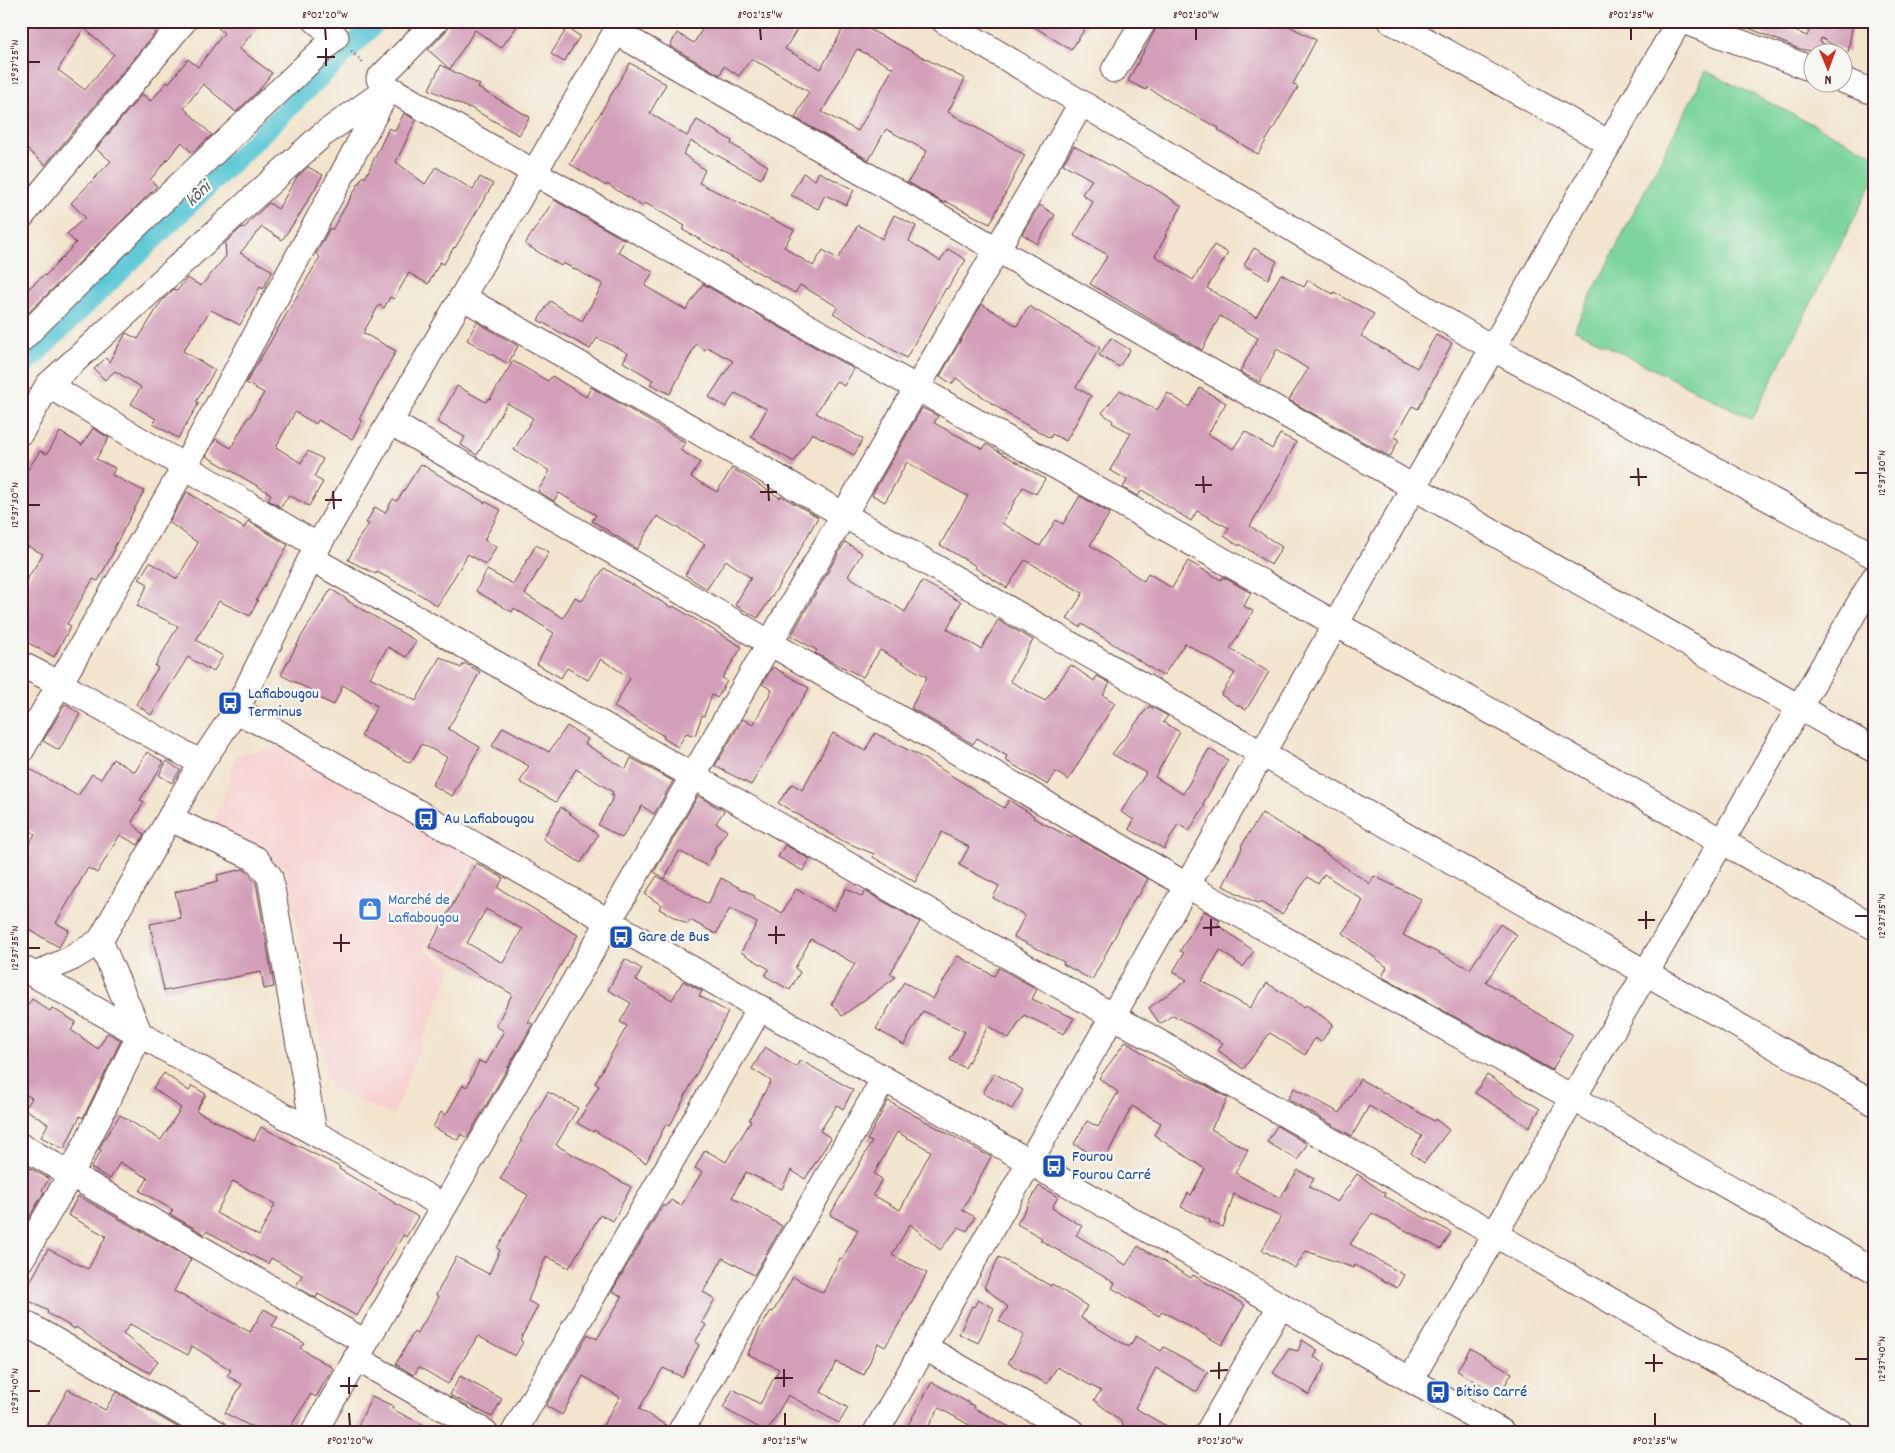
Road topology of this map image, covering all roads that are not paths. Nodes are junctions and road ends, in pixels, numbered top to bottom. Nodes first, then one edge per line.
1 (184, 21) edge
2 (316, 21) edge
3 (436, 21) edge
4 (944, 21) edge
5 (1144, 21) edge
6 (1390, 21) edge
7 (1679, 21) edge
8 (1683, 21) edge
9 (619, 27) edge
10 (1422, 29) edge
11 (1802, 65) edge
12 (1114, 70) dead end
13 (1852, 84) edge
14 (389, 88) junction
15 (1874, 92) edge
16 (1081, 104) junction
17 (1609, 143) junction
18 (535, 172) junction
19 (21, 217) edge
20 (997, 250) junction
21 (462, 297) junction
22 (21, 340) edge
23 (1492, 348) junction
24 (48, 385) junction
25 (917, 388) junction
26 (390, 422) junction
27 (21, 432) edge
28 (185, 466) junction
29 (1413, 488) junction
30 (844, 515) junction
31 (315, 552) junction
32 (1874, 556) edge
33 (1874, 578) edge
34 (1336, 624) junction
35 (770, 644) junction
36 (21, 664) edge
37 (60, 684) junction
38 (1799, 708) junction
39 (236, 711) junction
40 (1874, 750) edge
41 (21, 751) edge
42 (1262, 754) junction
43 (201, 764) junction
44 (693, 776) junction
45 (171, 818) junction
46 (1722, 841) junction
47 (1186, 885) junction
48 (609, 922) junction
49 (1874, 927) edge
50 (100, 941) junction
51 (28, 971) edge
52 (1646, 973) junction
53 (760, 1008) junction
54 (1112, 1016) junction
55 (140, 1034) junction
56 (884, 1079) junction
57 (1573, 1098) junction
58 (1874, 1104) edge
59 (314, 1132) junction
60 (21, 1146) edge
61 (1029, 1162) junction
62 (71, 1174) junction
63 (444, 1206) junction
64 (1495, 1234) junction
65 (21, 1260) edge
66 (1874, 1270) edge
67 (1281, 1305) junction
68 (21, 1321) edge
69 (924, 1347) junction
70 (361, 1350) junction
71 (1411, 1379) junction
72 (523, 1429) edge
73 (215, 1432) edge
74 (314, 1432) edge
75 (485, 1432) edge
76 (680, 1432) edge
77 (876, 1432) edge
78 (1074, 1432) edge
79 (1208, 1432) edge
80 (1502, 1432) edge
81 (1841, 1432) edge

1 - 19 street
2 - 22 street
3 - 14 street
4 - 16 street
5 - 12 street
6 - 10 street
7 - 17 street
8 - 11 street
9 - 18 street
9 - 20 street
10 - 17 street
13 - 15 street
14 - 18 street
14 - 24 street
14 - 28 street
16 - 20 street
16 - 23 street
17 - 23 street
18 - 21 street
18 - 25 street
20 - 25 street
20 - 29 street
21 - 26 street
21 - 30 street
23 - 29 street
23 - 32 street
24 - 27 street
24 - 28 street
25 - 30 street
25 - 34 street
26 - 31 street
26 - 35 street
28 - 31 street
28 - 37 street
29 - 34 street
29 - 38 street
30 - 35 street
30 - 42 street
31 - 39 street
31 - 44 street
33 - 38 street
34 - 42 street
34 - 46 street
35 - 44 street
35 - 47 street
36 - 37 street
37 - 41 street
37 - 43 street
38 - 40 street
38 - 46 street
39 - 43 street
39 - 48 street
42 - 47 street
42 - 52 street
43 - 45 street
44 - 48 street
44 - 54 street
45 - 50 street
45 - 59 street
46 - 49 street
46 - 52 street
47 - 54 street
47 - 57 street
48 - 53 street
48 - 63 street
50 - 51 street
50 - 55 street
51 - 55 street
52 - 57 street
52 - 58 street
53 - 56 street
53 - 72 street
54 - 61 street
54 - 64 street
55 - 59 street
55 - 62 street
56 - 61 street
56 - 76 street
57 - 64 street
57 - 66 street
59 - 63 street
60 - 62 street
61 - 67 street
61 - 69 street
62 - 65 street
62 - 70 street
63 - 70 street
64 - 71 street
64 - 81 street
67 - 71 street
67 - 79 street
68 - 73 street
69 - 77 street
69 - 78 street
70 - 74 street
70 - 75 street
71 - 80 street

